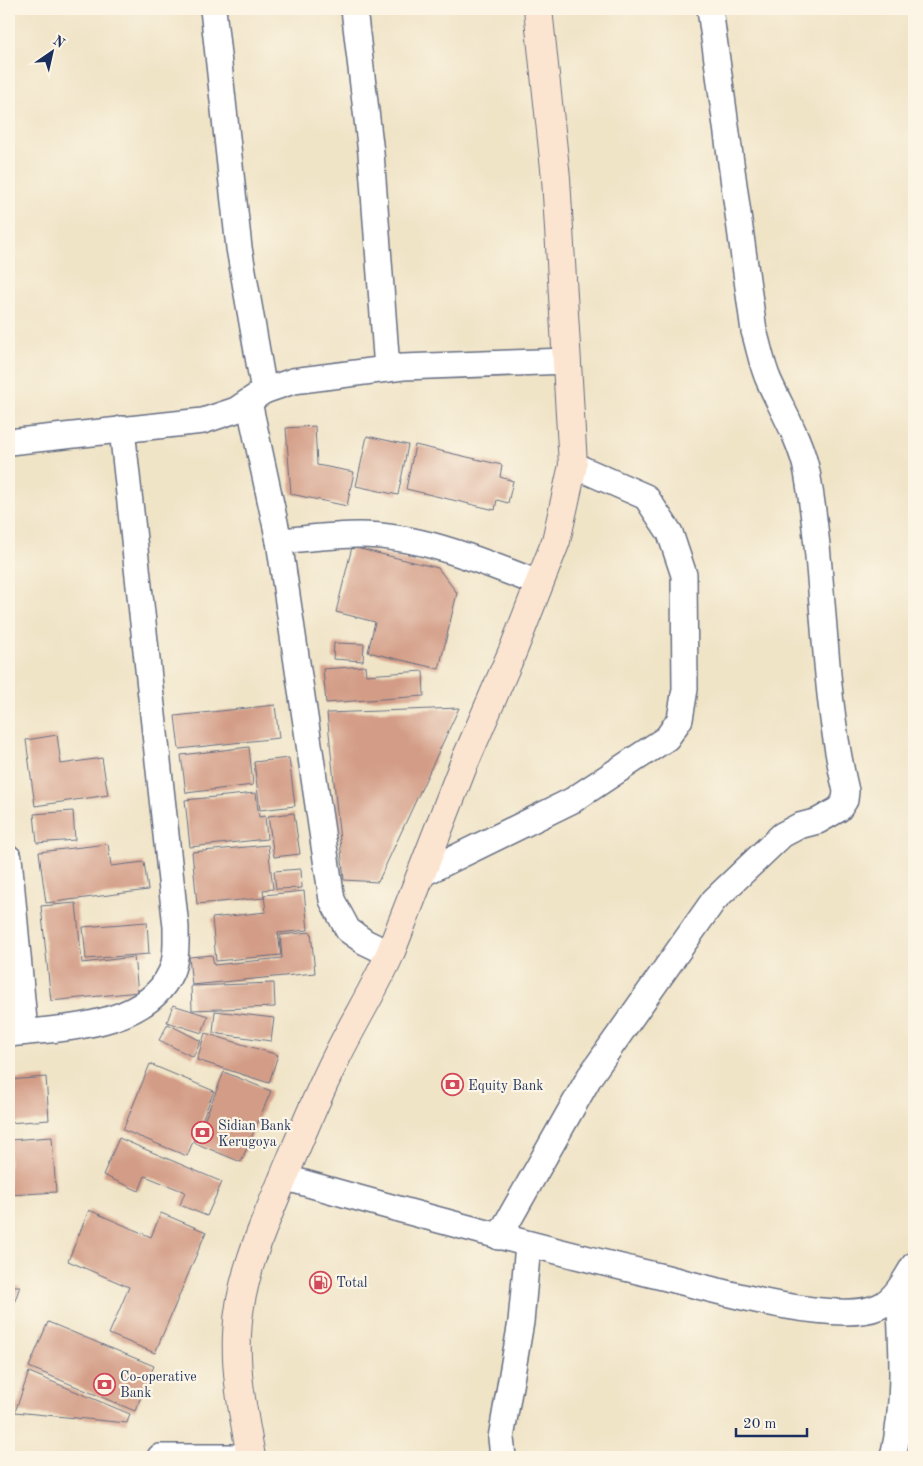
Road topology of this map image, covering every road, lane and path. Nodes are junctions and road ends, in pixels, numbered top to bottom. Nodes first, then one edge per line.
1 (213, 9) edge
2 (354, 9) edge
3 (538, 9) edge
4 (710, 9) edge
5 (567, 361) junction
6 (386, 369) junction
7 (257, 396) junction
8 (122, 429) junction
9 (9, 442) edge
10 (573, 465) junction
11 (279, 541) junction
12 (538, 583) junction
13 (9, 858) edge
14 (420, 875) junction
15 (390, 954) junction
16 (17, 1033) edge
17 (283, 1178) junction
18 (499, 1237) junction
19 (528, 1245) junction
20 (914, 1265) edge
21 (898, 1291) junction
22 (160, 1457) edge
23 (251, 1457) edge
24 (503, 1457) edge
25 (893, 1457) edge

1 - 7 street
2 - 6 street
3 - 5 main road
4 - 18 street
5 - 6 street
5 - 10 main road
6 - 7 street
7 - 8 street
7 - 11 street
8 - 9 street
8 - 16 street
10 - 12 main road
10 - 14 street
11 - 12 street
11 - 15 street
12 - 14 main road
13 - 16 street
14 - 15 main road
15 - 17 main road
17 - 18 street
17 - 23 main road
18 - 19 street
19 - 21 street
19 - 24 street
20 - 21 street
21 - 25 street
22 - 23 street

